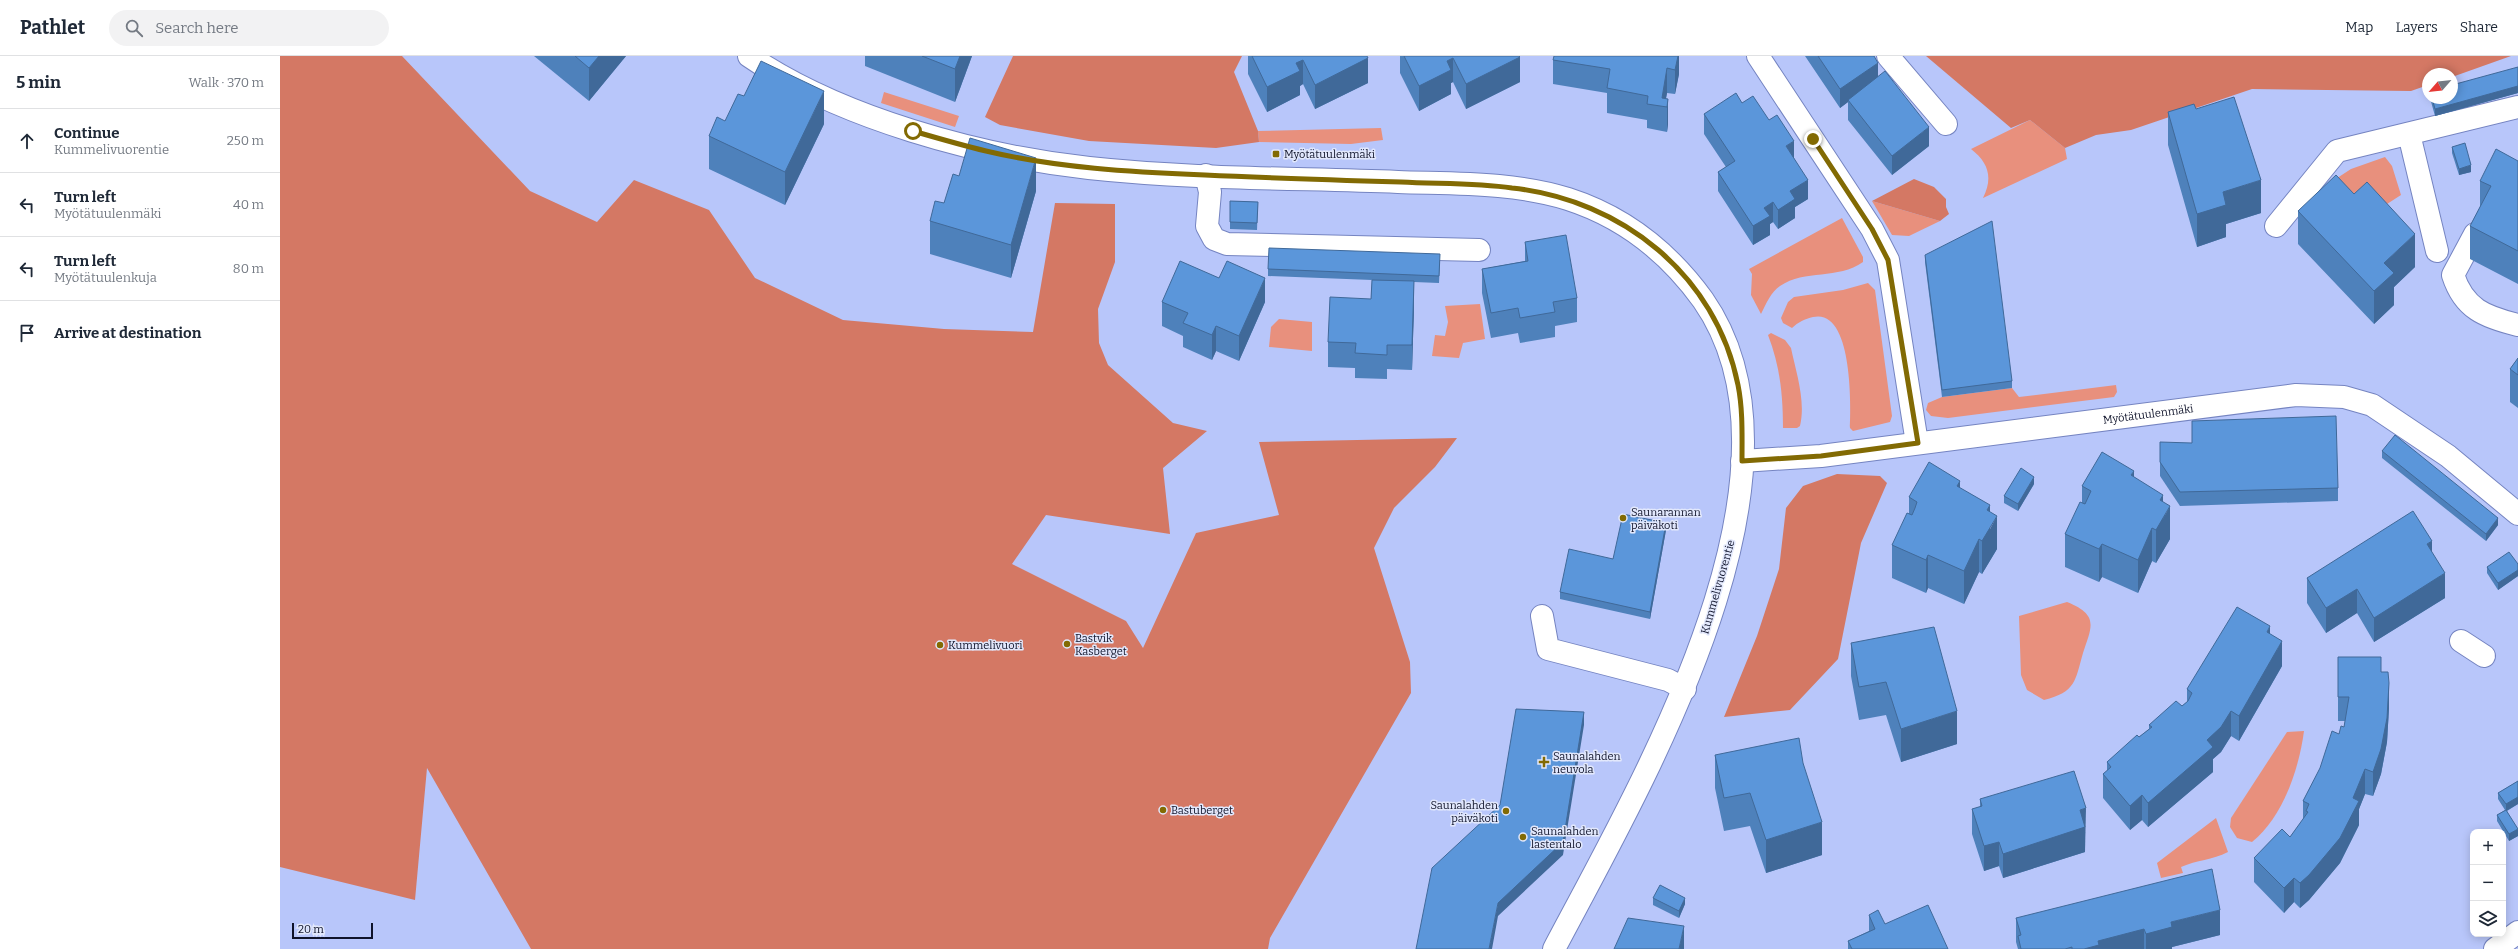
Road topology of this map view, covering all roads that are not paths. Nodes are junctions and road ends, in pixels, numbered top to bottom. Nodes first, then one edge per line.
1 (749, 56) edge
2 (1758, 56) edge
3 (1888, 56) edge
4 (2518, 107) edge
5 (1946, 124) dead end
6 (2409, 134) junction
7 (1206, 175) junction
8 (2276, 226) dead end
9 (2475, 234) edge
10 (1479, 250) dead end
11 (2436, 251) dead end
12 (2518, 325) edge
13 (1918, 443) junction
14 (1742, 461) junction
15 (2509, 500) edge
16 (2518, 514) edge
17 (1542, 616) dead end
18 (2461, 641) dead end
19 (2484, 656) dead end
20 (1685, 689) junction
21 (2518, 932) edge
22 (1554, 949) edge
23 (2495, 949) edge

1 - 7 street, Kummelivuorentie
2 - 13 street
3 - 5 street
4 - 6 street
6 - 8 street
6 - 11 street
7 - 10 street
7 - 14 street, Kummelivuorentie
9 - 12 street
13 - 14 street, Myötätuulenmäki
13 - 15 street, Myötätuulenmäki
14 - 20 street, Kummelivuorentie
15 - 16 street, Myötätuulenmäki
17 - 20 street
18 - 19 street
20 - 22 street, Kummelivuorentie
21 - 23 street

